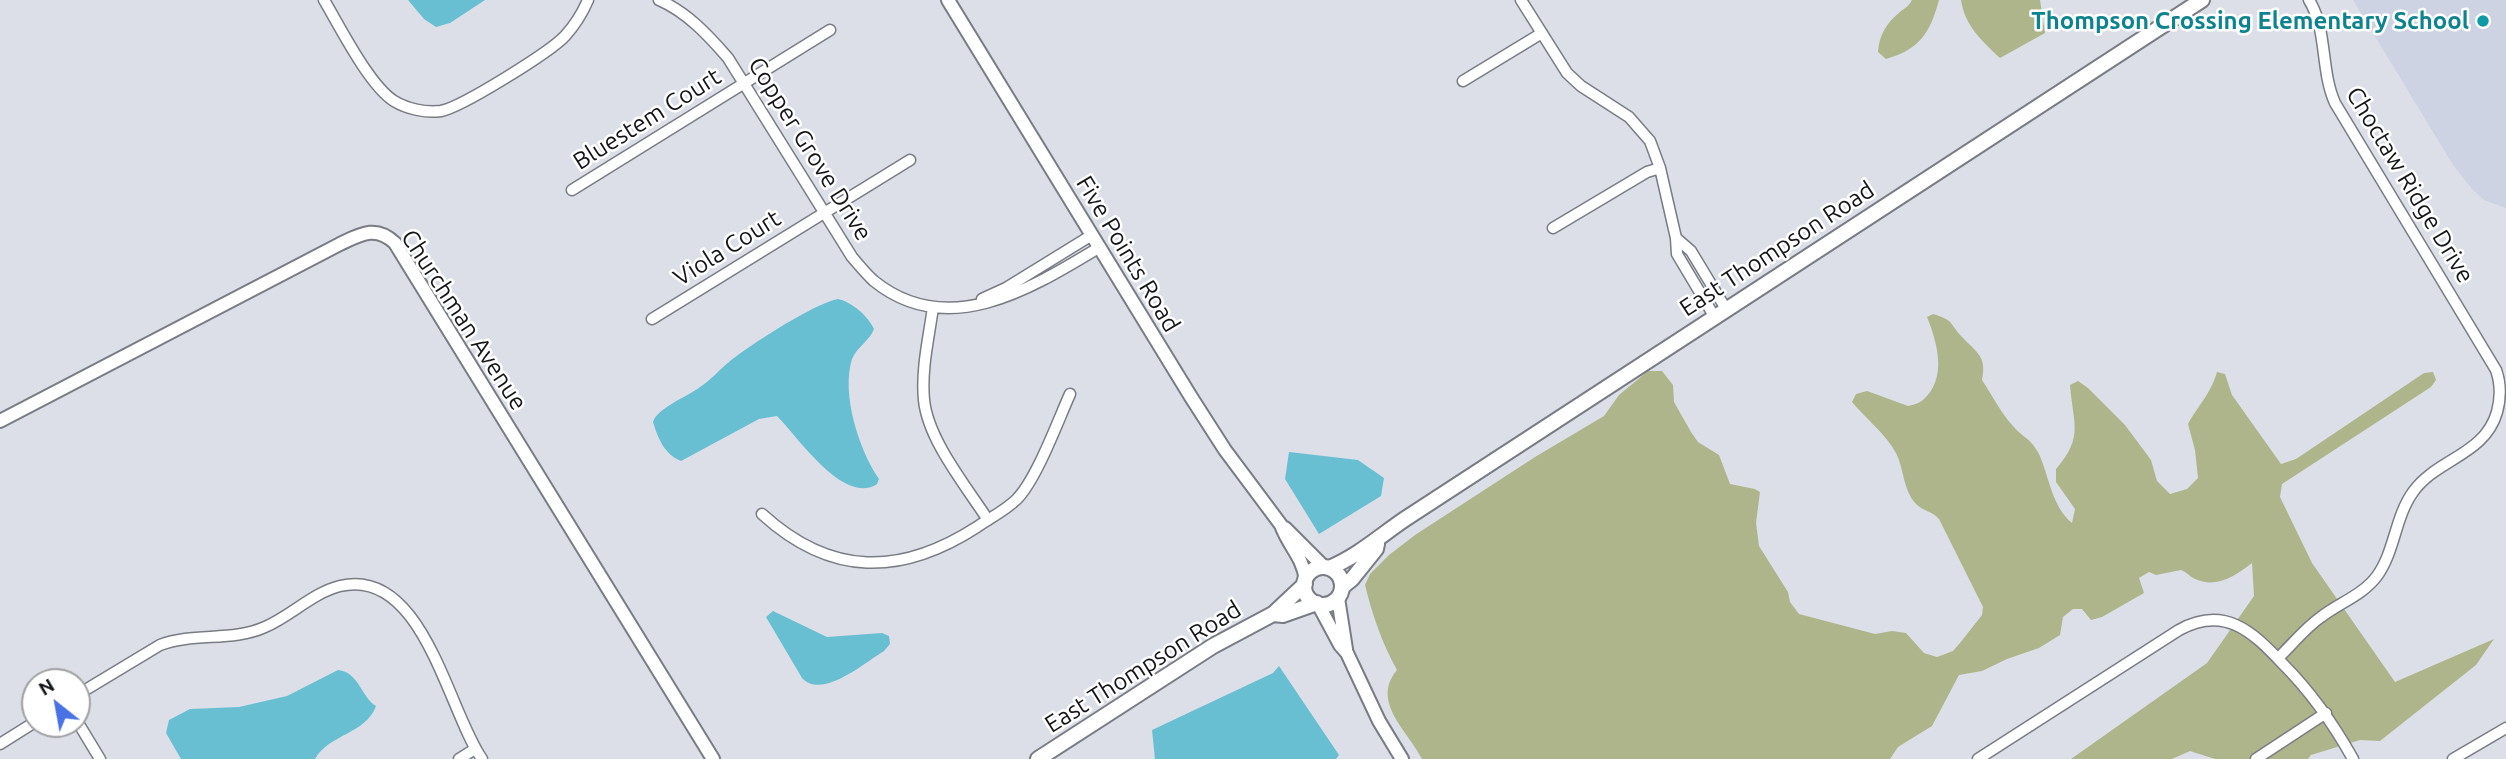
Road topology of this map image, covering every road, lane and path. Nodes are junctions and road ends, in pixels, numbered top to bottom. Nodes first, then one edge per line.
1 (324, 0) edge
2 (588, 0) edge
3 (948, 0) edge
4 (1521, 0) edge
5 (2202, 0) edge
6 (2309, 0) edge
7 (666, 1) edge
8 (830, 30) dead end
9 (1542, 33) junction
10 (1463, 82) dead end
11 (744, 83) junction
12 (910, 160) dead end
13 (1660, 168) junction
14 (572, 190) dead end
15 (824, 213) junction
16 (1553, 228) dead end
17 (1096, 241) junction
18 (933, 307) junction
19 (1720, 312) junction
20 (652, 320) dead end
21 (2503, 382) edge
22 (1070, 394) dead end
23 (0, 421) edge
24 (762, 514) dead end
25 (988, 520) junction
26 (1281, 525) junction
27 (1378, 539) junction
28 (1327, 568) junction
29 (1305, 582) junction
30 (1340, 592) junction
31 (1318, 604) junction
32 (1273, 614) junction
33 (1347, 653) junction
34 (2278, 658) junction
35 (91, 687) edge
36 (2326, 713) junction
37 (2506, 728) edge
38 (21, 731) edge
39 (87, 738) edge
40 (0, 744) edge
41 (475, 750) junction
42 (1060, 753) edge
43 (1041, 758) edge
44 (100, 759) edge
45 (459, 759) edge
46 (482, 759) edge
47 (713, 759) edge
48 (1402, 759) edge
49 (1978, 759) edge
50 (2256, 759) edge
51 (2353, 759) edge
52 (2453, 759) edge

1 - 2 street
3 - 17 street, Five Points Road
4 - 9 street
5 - 19 main road, East Thompson Road
6 - 21 street, Choctaw Ridge Drive
7 - 11 street, Copper Grove Drive
8 - 11 street, Bluestem Court
9 - 10 street
9 - 13 street
11 - 14 street, Bluestem Court
11 - 15 street, Copper Grove Drive
12 - 15 street, Viola Court
13 - 16 street
13 - 19 street
15 - 18 street, Copper Grove Drive
15 - 20 street, Viola Court
17 - 18 street, Copper Grove Drive
17 - 26 street, Five Points Road
18 - 25 street
19 - 27 main road, East Thompson Road
21 - 34 street
22 - 25 street
23 - 47 street, Churchman Avenue
24 - 25 street
26 - 28 street, Five Points Road
26 - 29 street, Five Points Road
27 - 28 main road, East Thompson Road
27 - 30 main road, East Thompson Road
28 - 29 main road
28 - 30 main road
29 - 31 main road
29 - 32 main road, East Thompson Road
30 - 31 main road
30 - 33 street
31 - 32 main road, East Thompson Road
31 - 33 street
32 - 42 main road, East Thompson Road
33 - 48 street
34 - 36 street
34 - 49 street
35 - 41 street
36 - 50 street
36 - 51 street
37 - 52 street
38 - 40 street
39 - 44 street
41 - 45 street
41 - 46 street
42 - 43 main road, East Thompson Road

